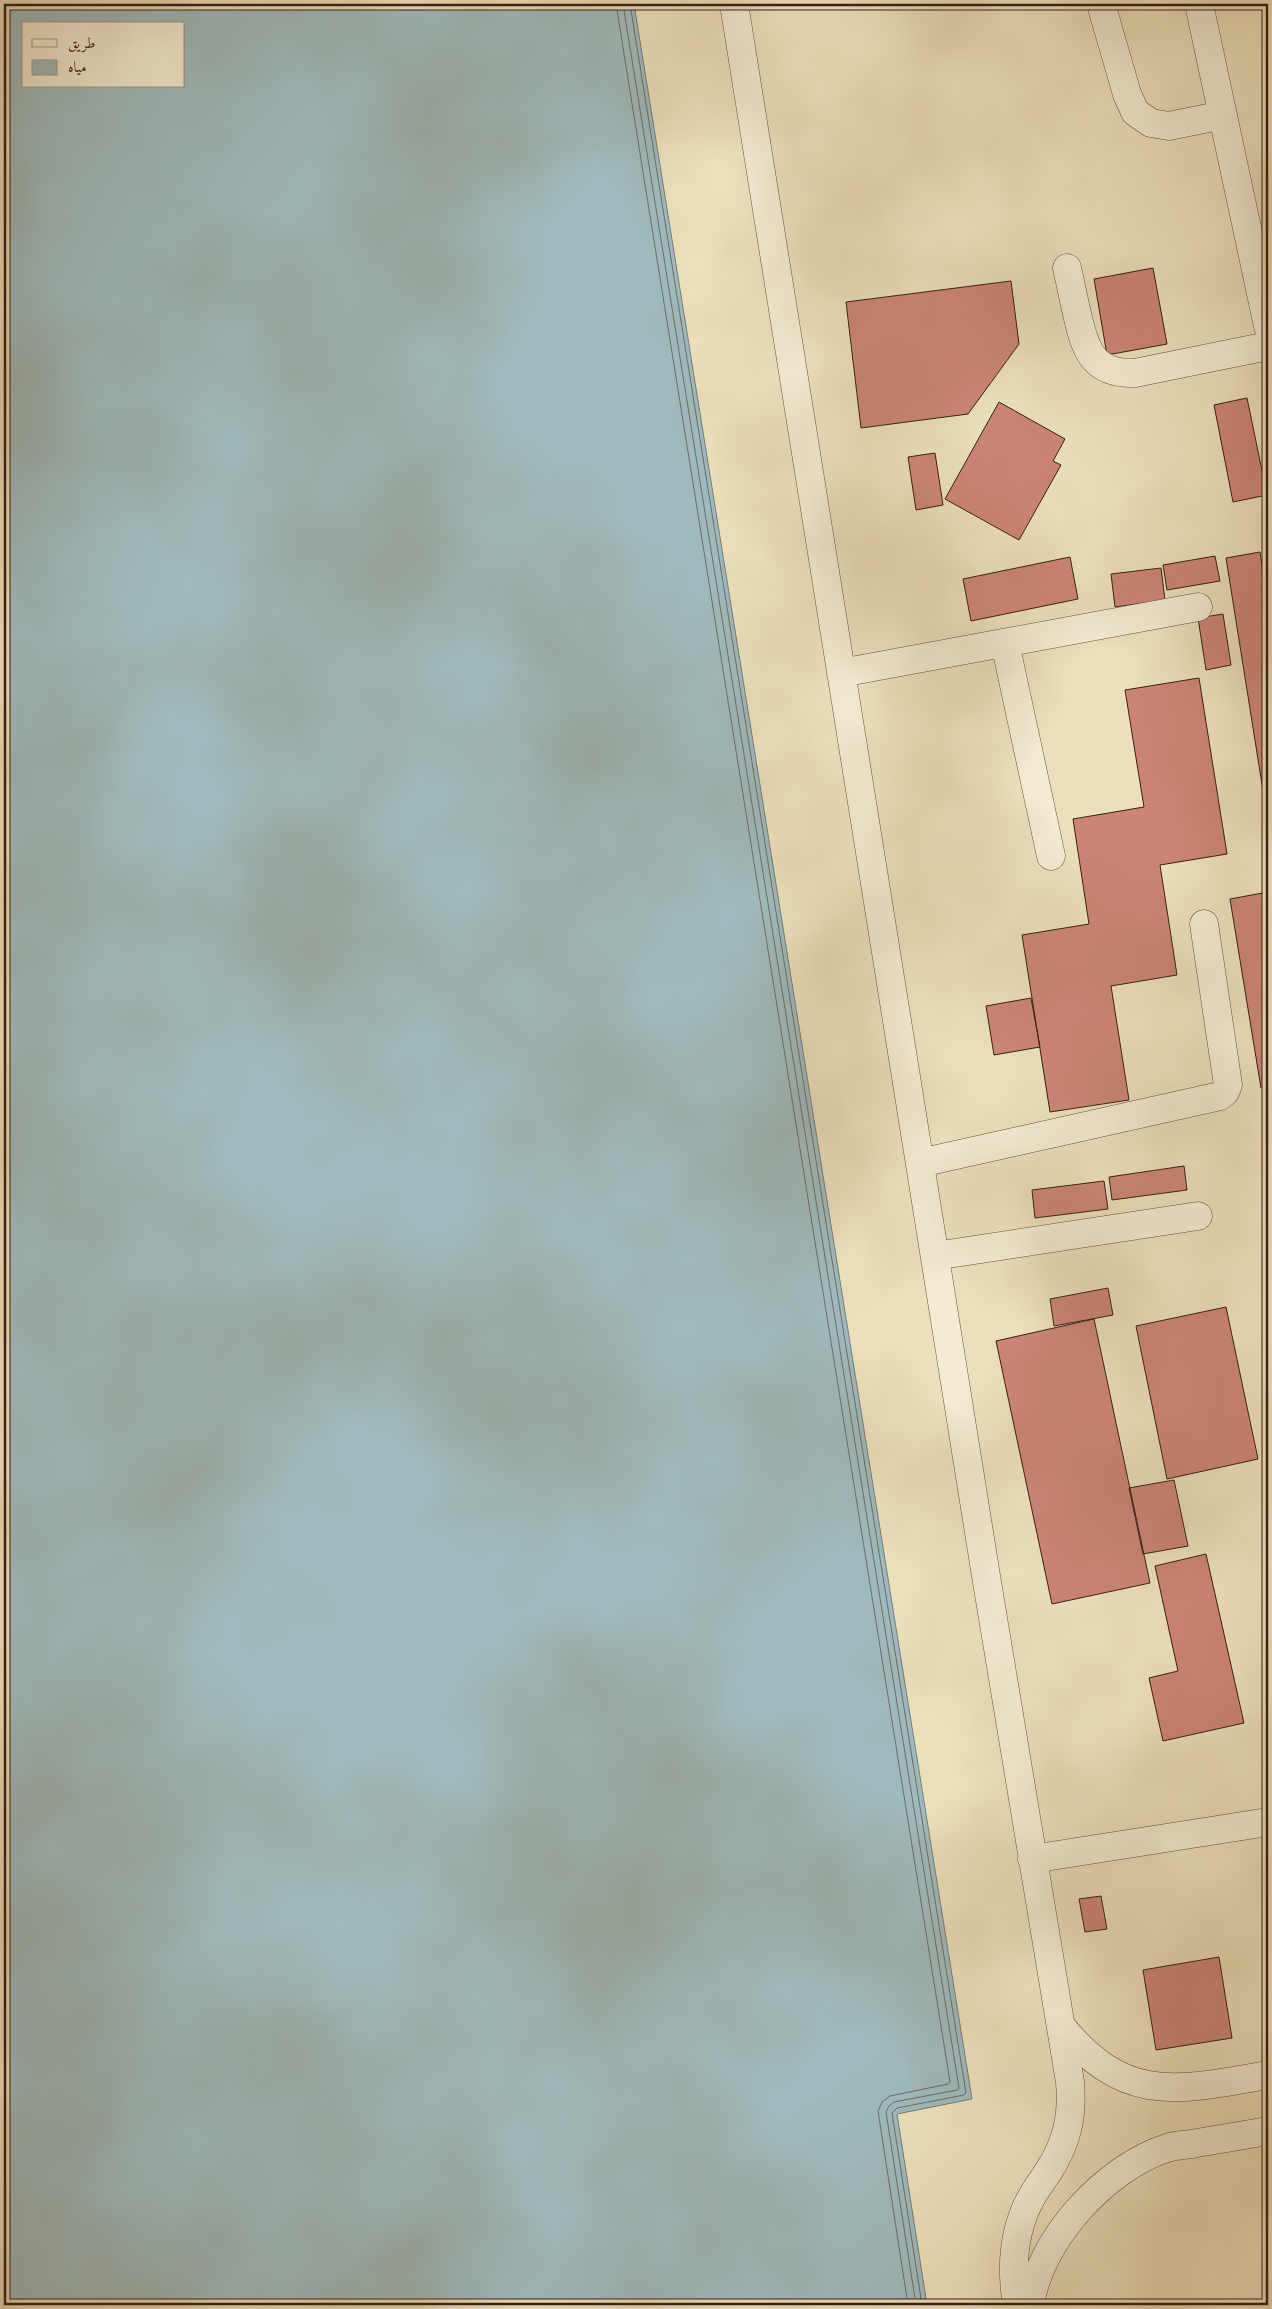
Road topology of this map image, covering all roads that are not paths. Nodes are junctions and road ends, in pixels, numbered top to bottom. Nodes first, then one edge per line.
1 (734, 4) edge
2 (1101, 4) edge
3 (1199, 4) edge
4 (1223, 115) junction
5 (1067, 268) dead end
6 (1268, 326) edge
7 (1268, 346) edge
8 (1198, 607) dead end
9 (1005, 643) junction
10 (841, 673) junction
11 (1051, 856) dead end
12 (1204, 924) dead end
13 (920, 1163) junction
14 (1198, 1216) dead end
15 (935, 1256) junction
16 (1268, 1822) edge
17 (1032, 1859) junction
18 (1061, 2026) junction
19 (1268, 2075) edge
20 (1268, 2130) edge
21 (1017, 2305) edge
22 (1030, 2305) edge

1 - 10 lane
2 - 4 lane
3 - 4 lane
4 - 6 lane
5 - 7 lane
8 - 9 lane
9 - 10 lane
9 - 11 lane
10 - 13 lane
12 - 13 lane
13 - 15 lane
14 - 15 lane
15 - 17 lane
16 - 17 lane
17 - 18 lane
18 - 19 lane
18 - 21 lane
20 - 22 lane

